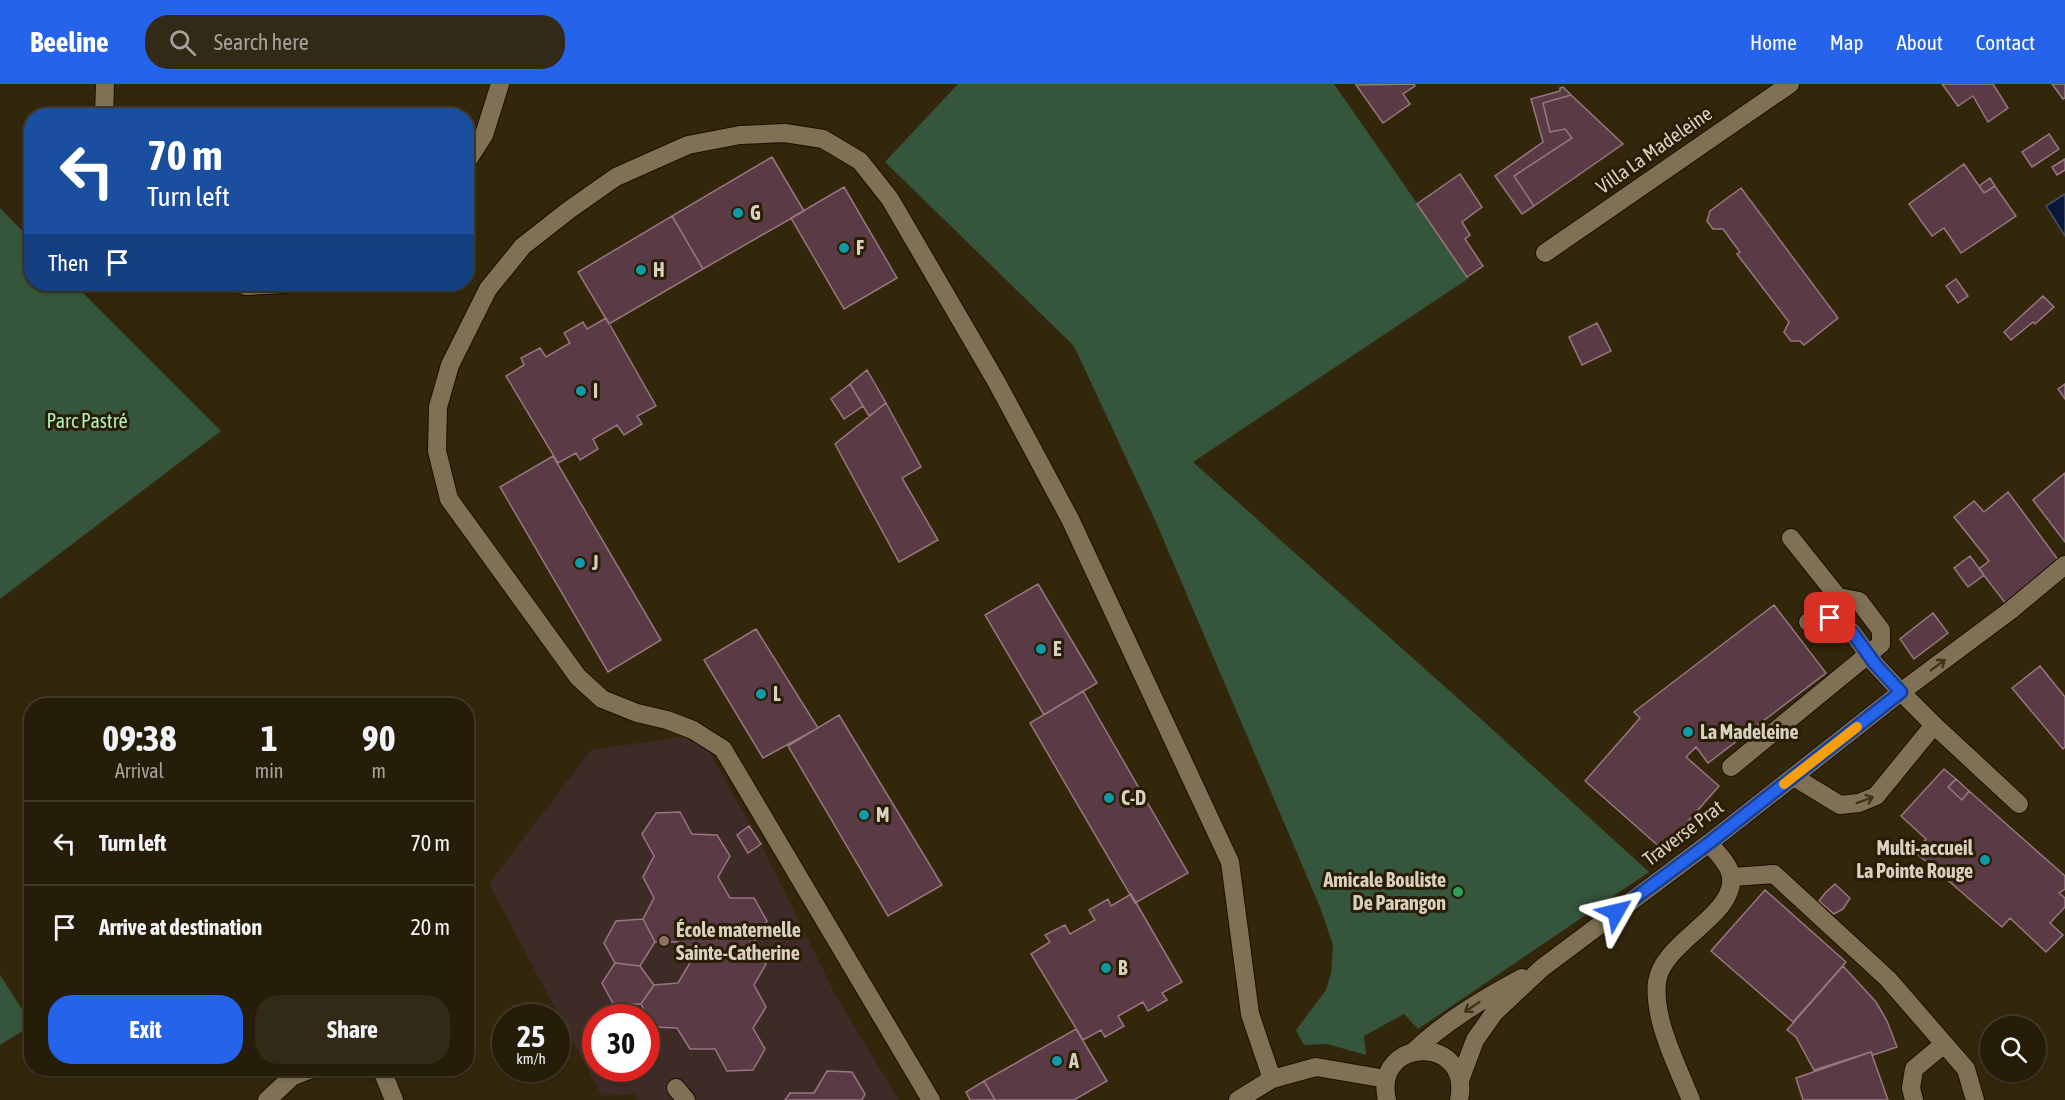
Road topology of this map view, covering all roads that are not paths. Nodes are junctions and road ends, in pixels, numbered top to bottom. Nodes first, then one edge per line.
1 (105, 84) edge
2 (500, 84) edge
3 (1790, 84) edge
4 (104, 108) edge
5 (474, 151) edge
6 (1545, 253) dead end
7 (1791, 538) dead end
8 (2065, 565) edge
9 (1808, 622) dead end
10 (1868, 654) junction
11 (1901, 692) junction
12 (1934, 725) junction
13 (1731, 767) dead end
14 (1794, 777) junction
15 (2019, 804) dead end
16 (1709, 843) junction
17 (1732, 877) junction
18 (1542, 968) junction
19 (1944, 1044) junction
20 (1414, 1051) junction
21 (293, 1076) edge
22 (384, 1076) edge
23 (1272, 1079) junction
24 (1386, 1079) junction
25 (1460, 1080) junction
26 (267, 1100) edge
27 (394, 1100) edge
28 (932, 1100) edge
29 (1238, 1100) edge
30 (1387, 1100) edge
31 (1459, 1100) edge
32 (1690, 1100) edge
33 (1914, 1100) edge
34 (1975, 1100) edge

1 - 4 street
2 - 5 street
3 - 6 street, Villa La Madeleine
7 - 10 street
11 -> 8 street, Traverse Prat
9 - 10 street
10 - 11 street
10 - 13 street
11 - 12 street
11 - 14 street, Traverse Prat
14 -> 12 street
12 - 15 street
14 - 16 street, Traverse Prat
16 - 17 street
16 - 18 street, Traverse Prat
17 - 19 street
17 - 32 street
18 -> 20 street, Traverse Prat
18 - 25 street, Traverse Prat
19 - 33 street
19 - 34 street
20 - 24 street, Traverse Prat
20 - 25 street
21 - 26 street
22 - 27 street
23 - 24 street
23 - 28 street
23 - 29 street
24 - 30 street
25 - 31 street, Traverse Prat

